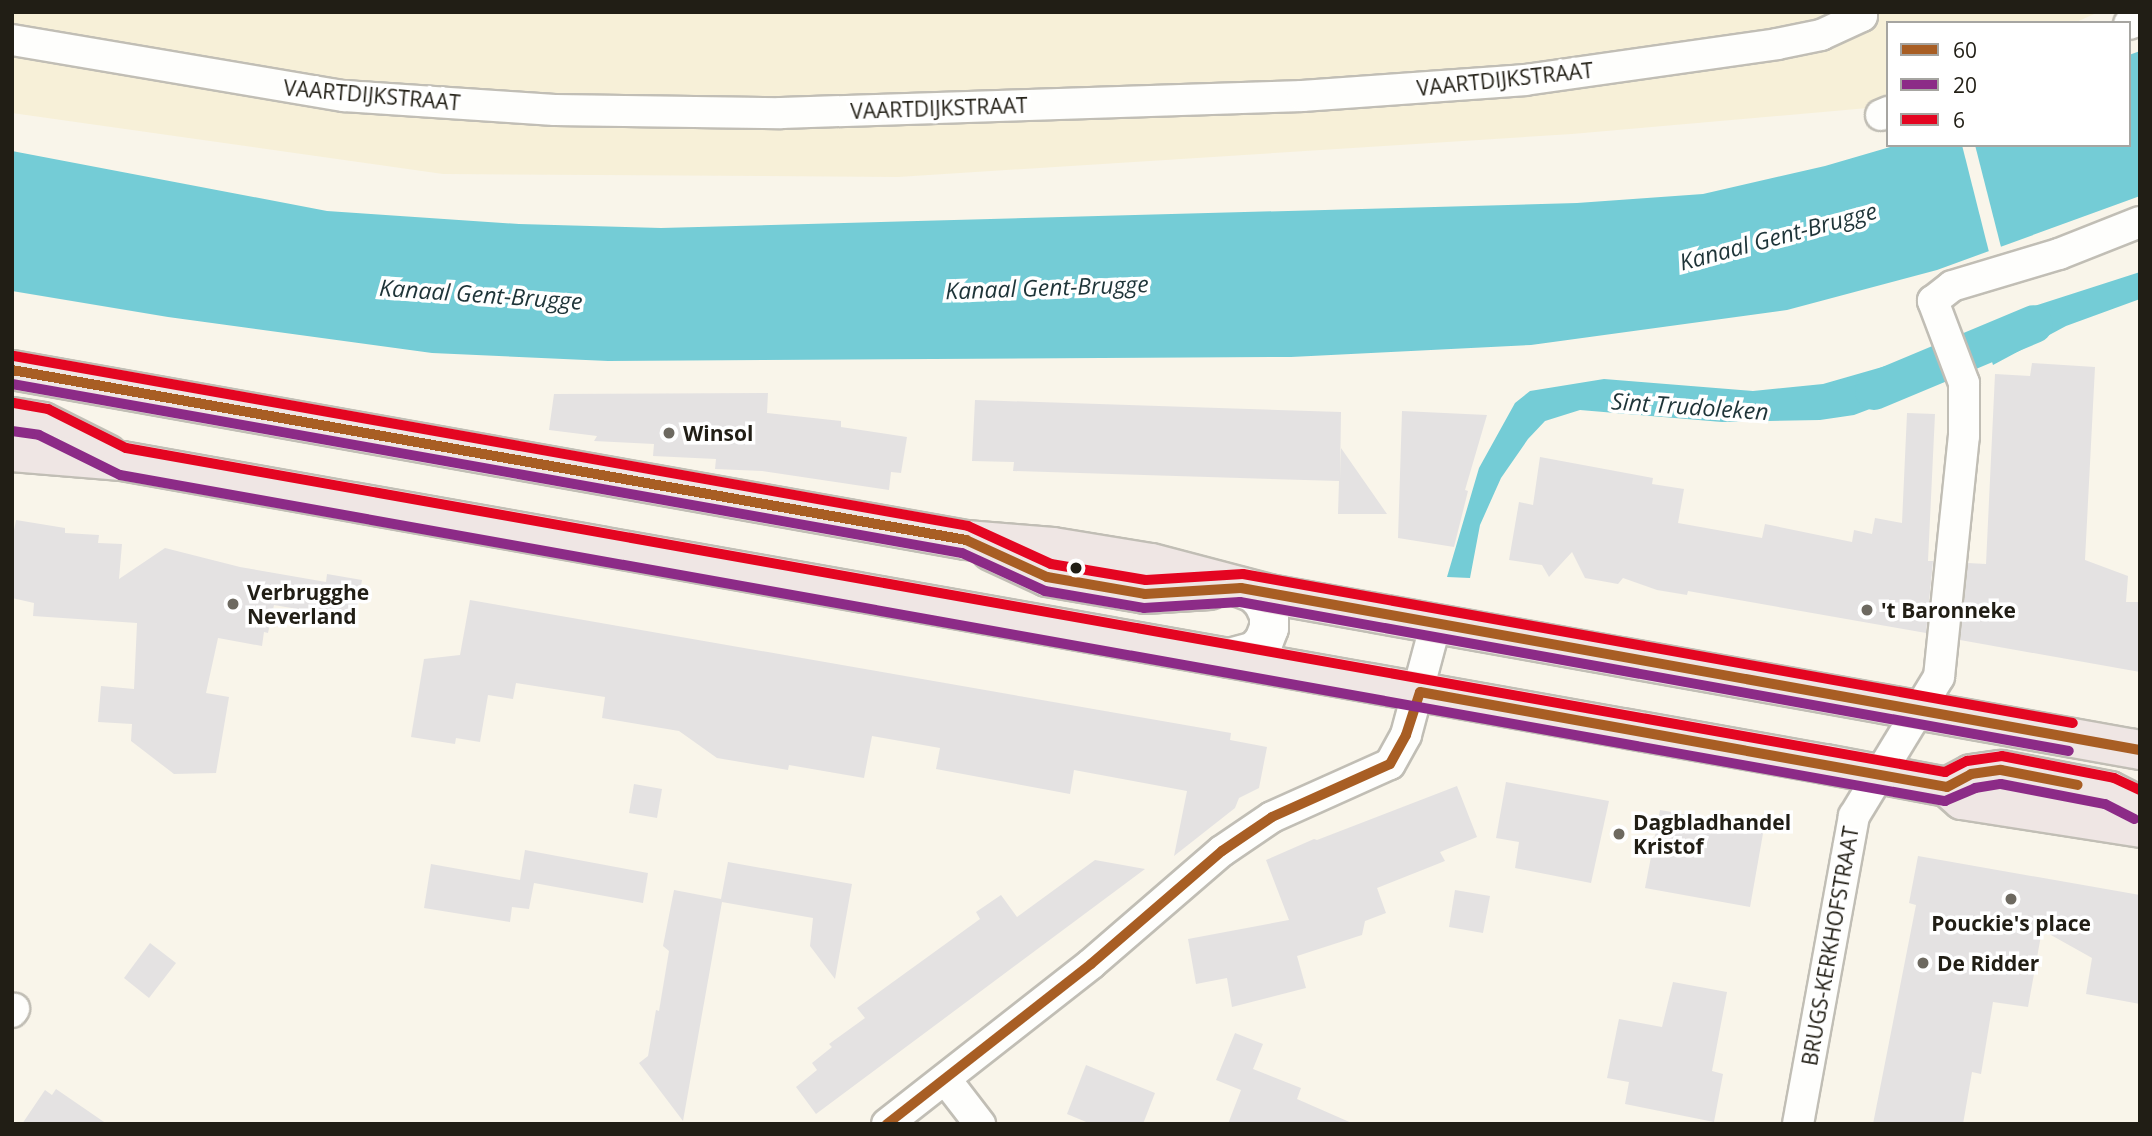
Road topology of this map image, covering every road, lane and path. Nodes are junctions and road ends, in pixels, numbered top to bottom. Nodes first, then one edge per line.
1 (1861, 14) edge
2 (12, 40) edge
3 (2140, 222) edge
4 (12, 370) edge
5 (12, 417) edge
6 (12, 452) edge
7 (122, 461) junction
8 (1241, 588) junction
9 (1436, 623) junction
10 (1229, 658) junction
11 (1420, 692) junction
12 (1919, 710) junction
13 (2140, 750) edge
14 (1879, 774) junction
15 (1947, 787) junction
16 (2140, 806) edge
17 (2140, 828) edge
18 (946, 1080) junction
19 (887, 1124) edge
20 (981, 1124) edge
21 (1798, 1124) edge

1 - 2 street, VAARTDIJKSTRAAT
3 - 12 street, BRUGS-KERKHOFSTRAAT
4 - 8 main road
5 - 7 main road
6 - 7 main road
7 - 10 main road
8 - 9 main road
8 - 10 main road
9 - 11 street
9 - 12 main road
10 - 11 main road
11 - 14 main road
11 - 18 street
12 - 13 main road
12 - 14 street, BRUGS-KERKHOFSTRAAT
14 - 15 main road
14 - 21 street, BRUGS-KERKHOFSTRAAT
15 - 16 main road
15 - 17 main road
18 - 19 street
18 - 20 street

